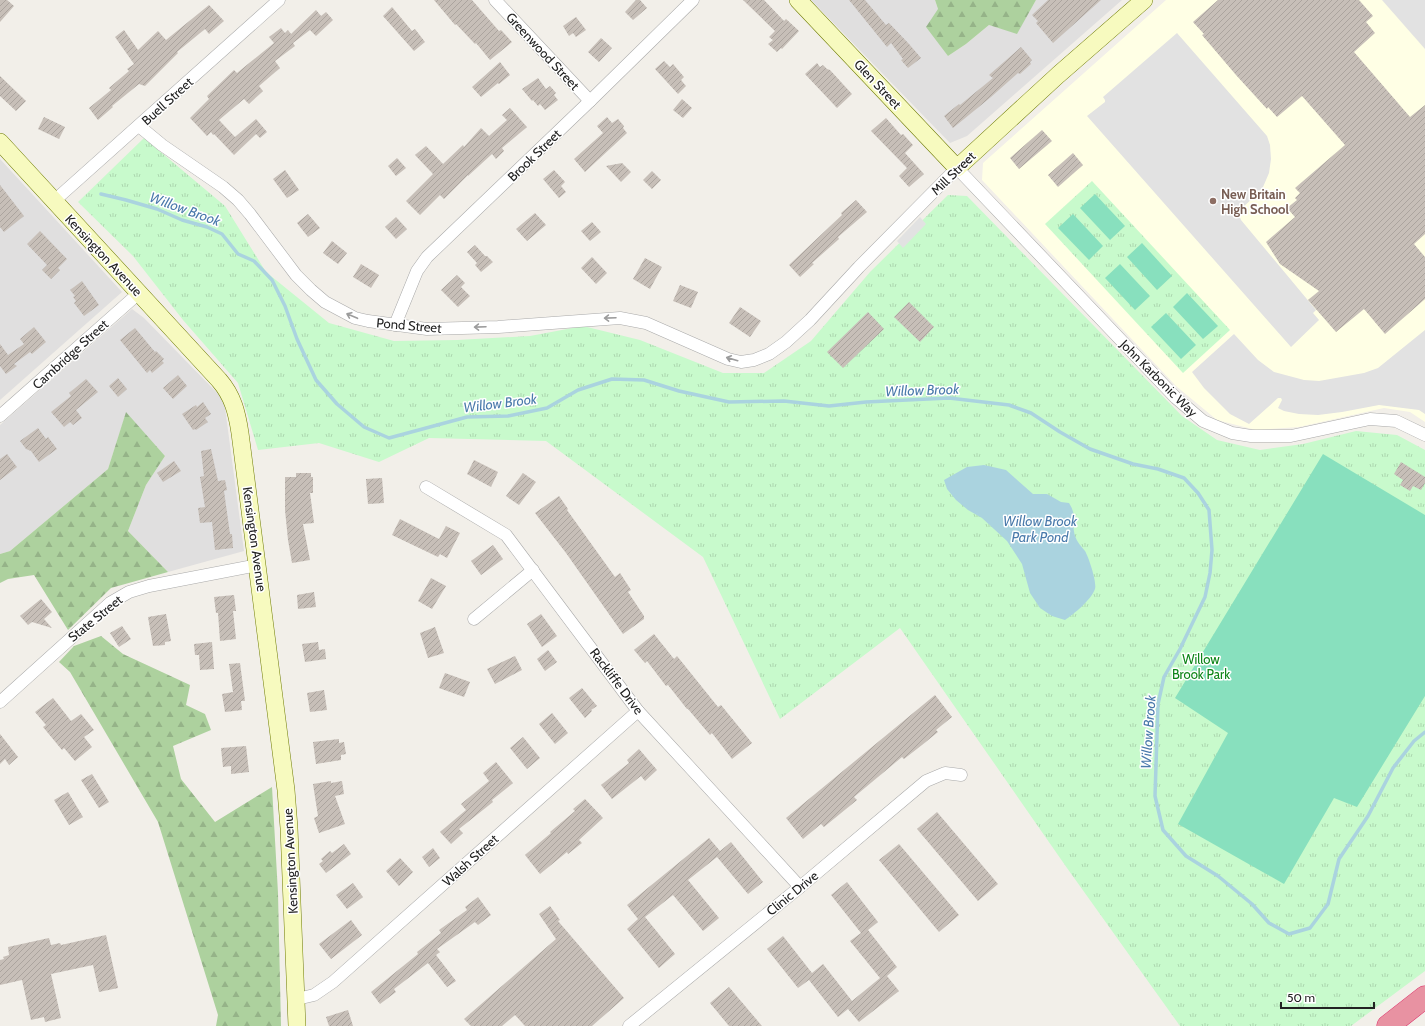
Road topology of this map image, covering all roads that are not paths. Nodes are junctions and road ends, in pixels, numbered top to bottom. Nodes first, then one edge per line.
1 (279, 0) edge
2 (496, 0) edge
3 (693, 0) edge
4 (798, 0) edge
5 (1144, 0) edge
6 (590, 101) junction
7 (139, 126) junction
8 (0, 142) edge
9 (957, 168) junction
10 (54, 201) junction
11 (139, 292) junction
12 (395, 325) junction
13 (769, 354) joint
14 (0, 416) edge
15 (1425, 435) edge
16 (426, 488) dead end
17 (258, 566) junction
18 (533, 570) junction
19 (474, 619) dead end
20 (0, 702) edge
21 (638, 711) junction
22 (961, 775) dead end
23 (800, 887) junction
24 (1425, 997) edge
25 (297, 999) junction
26 (297, 1026) edge
27 (630, 1026) edge
28 (1388, 1026) edge

1 - 7 street, Buell Street
2 - 6 street, Greenwood Street
3 - 6 street, Brook Street
4 - 9 main road, Glen Street
5 - 9 main road, Mill Street
6 - 12 street, Brook Street
7 - 10 street, Buell Street
12 -> 7 street, Pond Street
8 - 10 main road, Kensington Avenue
9 - 13 street, Mill Street
9 - 15 street, John Karbonic Way
10 - 11 main road, Kensington Avenue
11 - 14 street, Cambridge Street
11 - 17 main road, Kensington Avenue
13 -> 12 street, Pond Street
16 - 18 street, Rackliffe Drive
17 - 20 street, State Street
17 - 25 main road, Kensington Avenue
18 - 19 street
18 - 21 street, Rackliffe Drive
21 - 23 street, Rackliffe Drive
21 - 25 street, Walsh Street
22 - 23 street, Clinic Drive
23 - 27 street, Clinic Drive
24 - 28 highway
25 - 26 main road, Kensington Avenue

